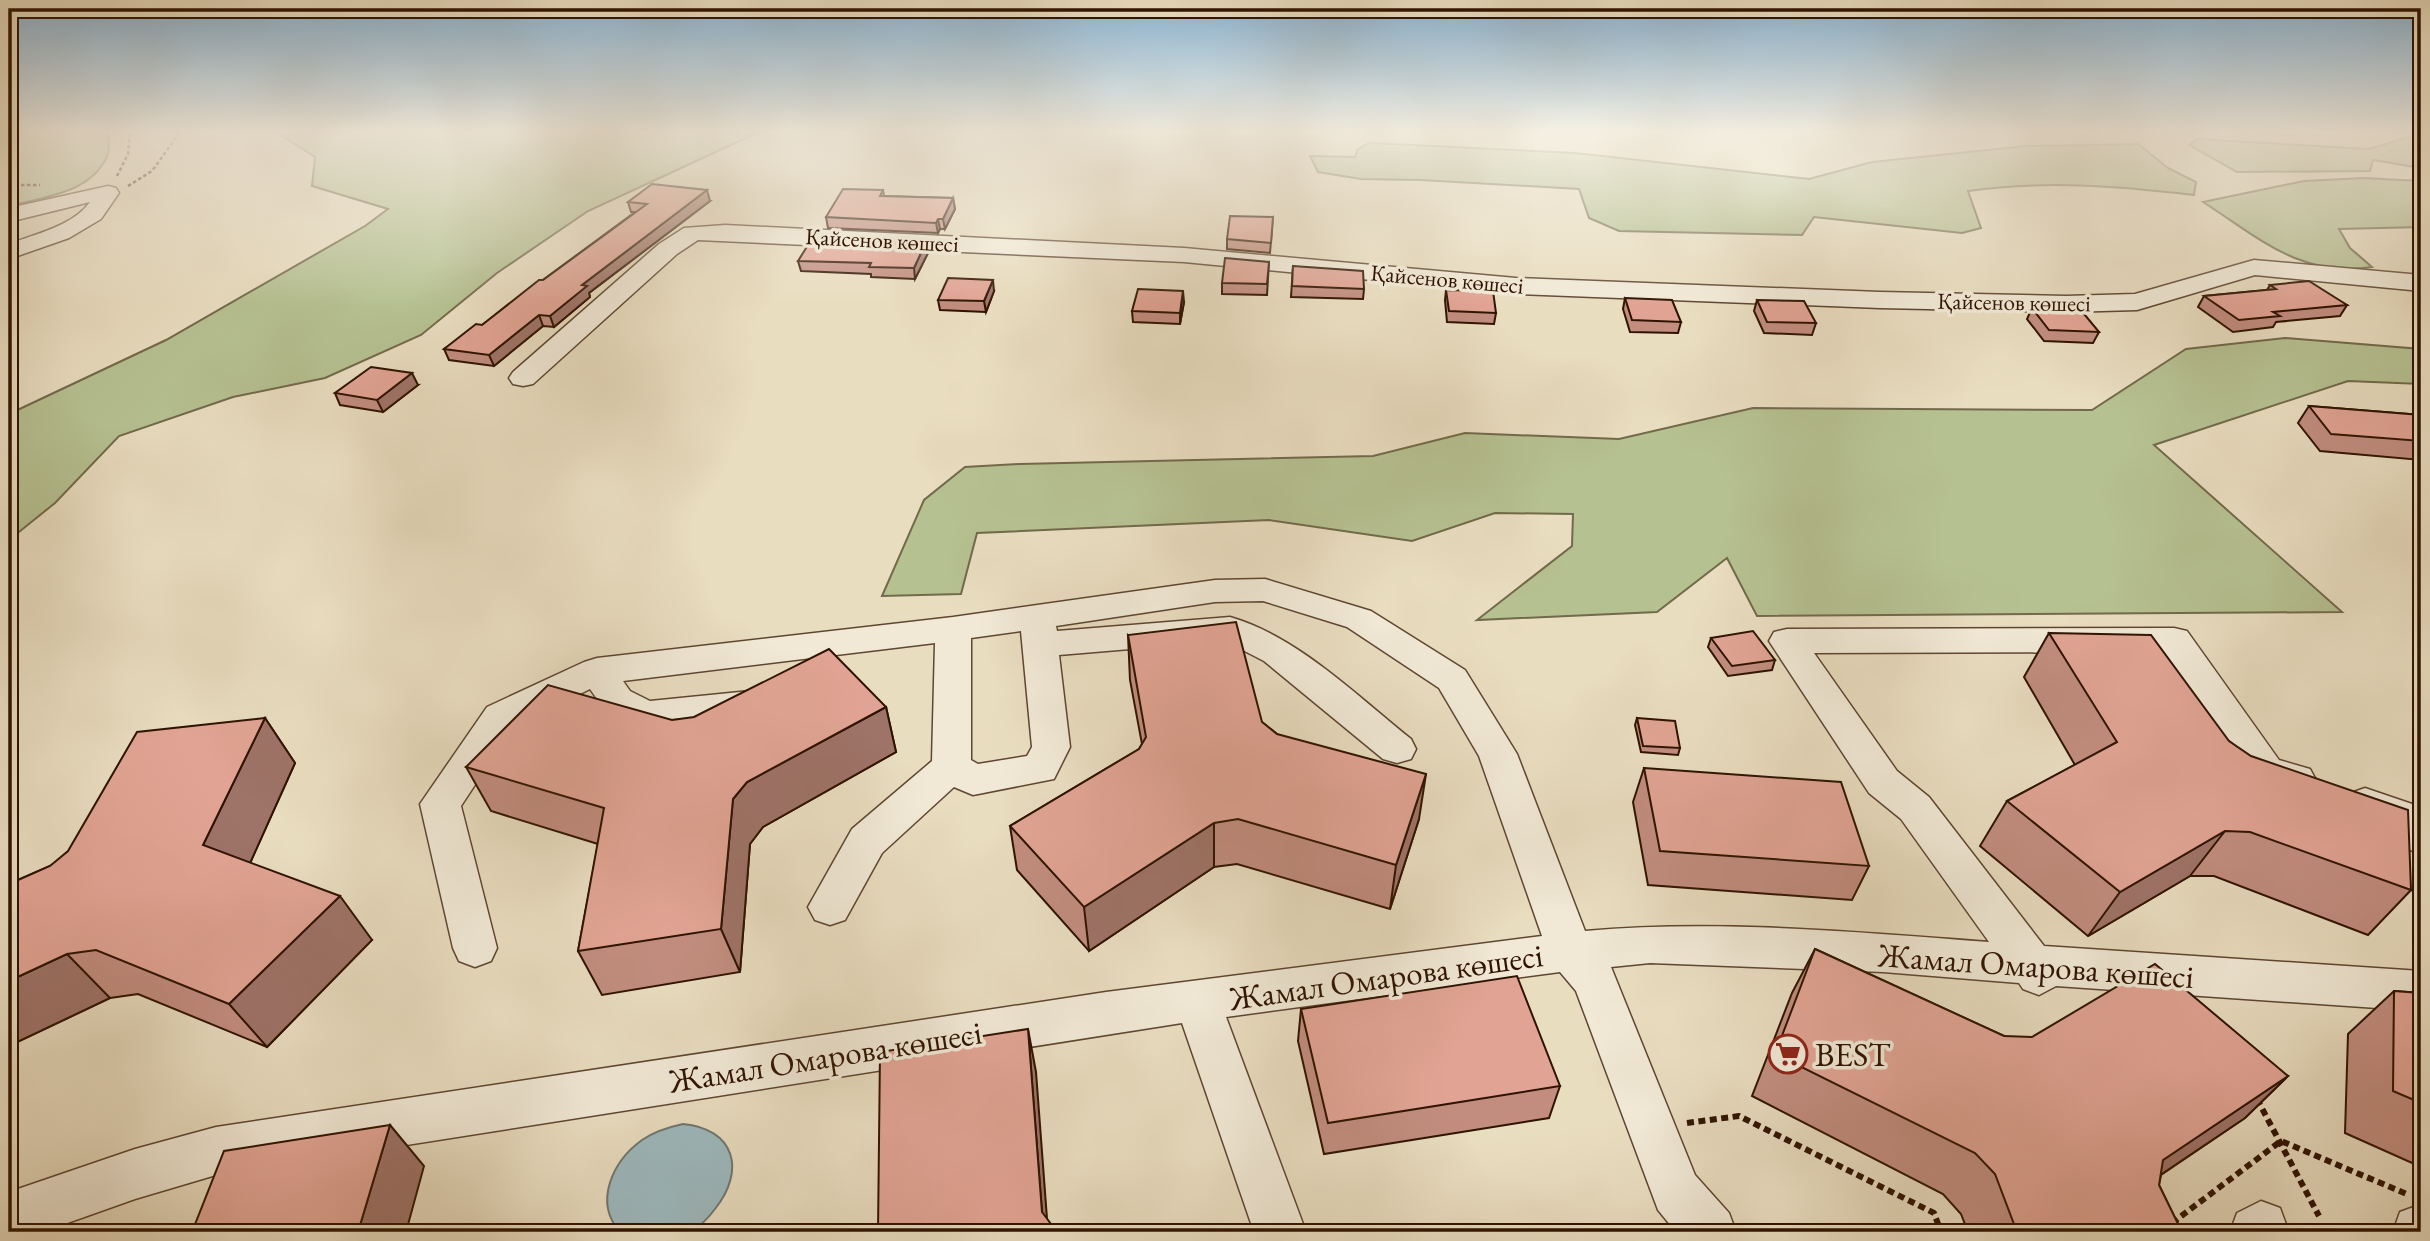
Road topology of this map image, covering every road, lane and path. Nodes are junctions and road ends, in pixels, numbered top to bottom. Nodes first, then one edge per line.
1 (110, 190) edge
2 (118, 190) edge
3 (108, 193) junction
4 (9, 215) edge
5 (9, 252) edge
6 (2421, 283) edge
7 (523, 378) dead end
8 (953, 629) junction
9 (1040, 631) junction
10 (597, 671) junction
11 (785, 700) edge
12 (1397, 749) dead end
13 (951, 767) junction
14 (2421, 838) edge
15 (830, 907) dead end
16 (475, 948) dead end
17 (1570, 951) junction
18 (2040, 976) junction
19 (2421, 991) edge
20 (1197, 1001) junction
21 (2421, 1016) edge
22 (2254, 1094) edge
23 (1651, 1128) junction
24 (2281, 1141) junction
25 (2319, 1216) dead end
26 (9, 1218) edge
27 (2420, 1221) edge
28 (1280, 1232) edge
29 (1710, 1232) edge
30 (1941, 1232) edge
31 (2161, 1232) edge

1 - 3 path
2 - 3 path
3 - 4 street
3 - 5 street
6 - 7 street, Қайсенов көшесі
8 - 9 street
8 - 10 street
8 - 13 street
9 - 12 street
9 - 13 street
9 - 17 street
10 - 11 street
10 - 16 street
13 - 15 street
14 - 18 street
17 - 18 street, Жамал Омарова көшесі
17 - 20 street, Жамал Омарова көшесі
17 - 23 street
18 - 19 street, Жамал Омарова көшесі
18 - 21 street, Жамал Омарова көшесі
20 - 26 street, Жамал Омарова көшесі
20 - 28 street
22 - 24 path
23 - 29 street
23 - 30 path
24 - 25 path
24 - 27 path
24 - 31 path

